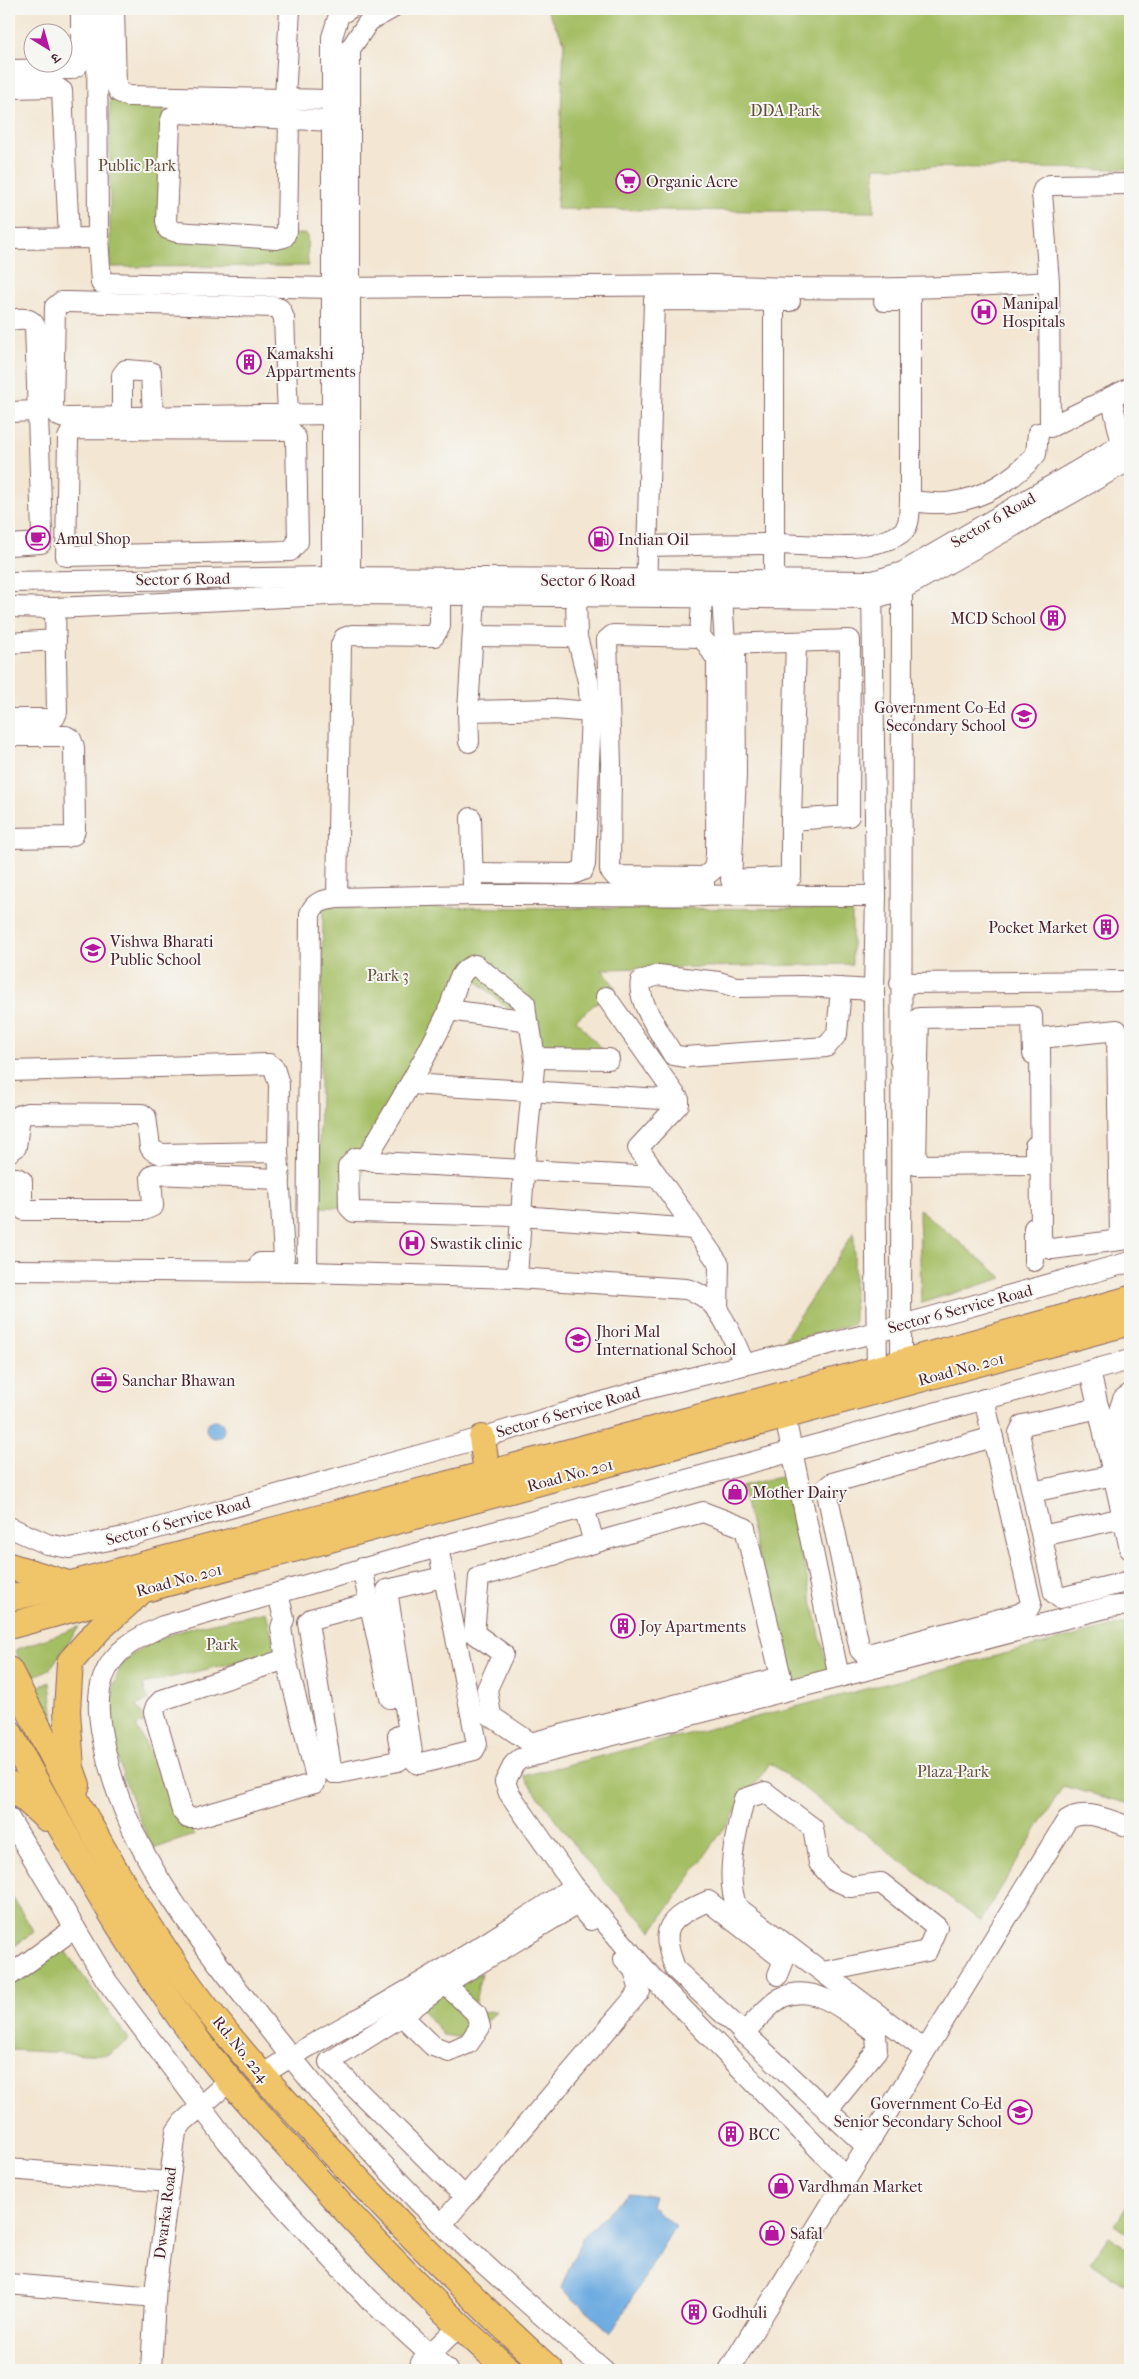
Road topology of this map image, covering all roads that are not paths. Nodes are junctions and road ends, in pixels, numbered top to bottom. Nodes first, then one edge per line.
1 (81, 9) edge
2 (97, 9) edge
3 (114, 9) edge
4 (290, 9) edge
5 (349, 9) edge
6 (391, 9) edge
7 (9, 70) edge
8 (9, 88) edge
9 (285, 98) junction
10 (332, 100) junction
11 (289, 118) junction
12 (332, 122) junction
13 (1130, 184) edge
14 (69, 238) junction
15 (98, 238) junction
16 (9, 239) edge
17 (1049, 282) junction
18 (341, 288) junction
19 (774, 302) junction
20 (9, 320) edge
21 (1130, 388) edge
22 (1111, 398) junction
23 (38, 411) junction
24 (9, 412) edge
25 (332, 414) junction
26 (288, 415) junction
27 (122, 417) junction
28 (152, 417) junction
29 (1038, 433) dead end
30 (1128, 448) edge
31 (910, 501) junction
32 (773, 544) junction
33 (9, 545) edge
34 (649, 546) junction
35 (66, 556) junction
36 (68, 581) junction
37 (902, 581) junction
38 (9, 582) edge
39 (341, 586) junction
40 (647, 588) junction
41 (774, 589) junction
42 (872, 590) junction
43 (440, 596) junction
44 (474, 597) junction
45 (576, 597) junction
46 (702, 597) junction
47 (722, 597) junction
48 (9, 607) edge
49 (55, 608) junction
50 (473, 636) junction
51 (577, 637) junction
52 (700, 637) junction
53 (56, 640) junction
54 (796, 642) junction
55 (9, 643) edge
56 (735, 644) junction
57 (468, 711) junction
58 (591, 712) junction
59 (9, 719) edge
60 (9, 736) edge
61 (469, 742) dead end
62 (471, 818) dead end
63 (791, 820) junction
64 (9, 838) edge
65 (473, 873) junction
66 (704, 887) junction
67 (474, 896) junction
68 (876, 896) junction
69 (337, 898) junction
70 (1130, 981) edge
71 (900, 983) junction
72 (841, 988) junction
73 (874, 990) junction
74 (606, 997) dead end
75 (448, 1010) junction
76 (526, 1021) junction
77 (535, 1058) junction
78 (610, 1059) dead end
79 (909, 1060) junction
80 (9, 1071) edge
81 (410, 1084) junction
82 (533, 1091) junction
83 (1124, 1093) edge
84 (679, 1100) junction
85 (308, 1118) junction
86 (279, 1119) junction
87 (9, 1152) edge
88 (278, 1152) junction
89 (366, 1159) junction
90 (1035, 1164) junction
91 (524, 1171) junction
92 (656, 1176) junction
93 (9, 1178) edge
94 (280, 1179) junction
95 (307, 1212) junction
96 (282, 1213) junction
97 (521, 1216) junction
98 (694, 1229) junction
99 (1125, 1239) edge
100 (9, 1258) edge
101 (1034, 1261) dead end
102 (1130, 1262) edge
103 (9, 1270) edge
104 (307, 1272) junction
105 (517, 1278) junction
106 (1130, 1299) edge
107 (718, 1309) junction
108 (1130, 1322) edge
109 (899, 1325) junction
110 (877, 1332) junction
111 (1130, 1360) edge
112 (744, 1365) junction
113 (1090, 1371) junction
114 (889, 1378) junction
115 (1130, 1394) edge
116 (984, 1399) junction
117 (1099, 1408) junction
118 (785, 1417) junction
119 (993, 1437) junction
120 (482, 1438) junction
121 (791, 1452) junction
122 (487, 1473) junction
123 (1122, 1478) edge
124 (1032, 1492) junction
125 (584, 1507) junction
126 (1123, 1518) junction
127 (9, 1527) edge
128 (1042, 1536) junction
129 (594, 1543) junction
130 (438, 1547) junction
131 (1130, 1549) edge
132 (382, 1562) junction
133 (9, 1566) edge
134 (362, 1568) junction
135 (443, 1577) junction
136 (1130, 1581) edge
137 (70, 1584) junction
138 (388, 1588) junction
139 (142, 1590) junction
140 (273, 1594) junction
141 (9, 1598) edge
142 (371, 1604) junction
143 (1130, 1605) edge
144 (9, 1626) edge
145 (286, 1659) junction
146 (9, 1670) edge
147 (839, 1677) junction
148 (641, 1720) junction
149 (9, 1732) edge
150 (9, 1784) edge
151 (9, 1818) edge
152 (91, 1826) junction
153 (1130, 1827) edge
154 (69, 1839) junction
155 (574, 1886) junction
156 (74, 1928) junction
157 (822, 1972) junction
158 (778, 1975) dead end
159 (9, 1976) edge
160 (446, 1984) junction
161 (402, 2016) junction
162 (743, 2034) junction
163 (925, 2050) junction
164 (289, 2056) junction
165 (262, 2074) junction
166 (231, 2080) junction
167 (201, 2107) junction
168 (827, 2111) junction
169 (866, 2146) junction
170 (9, 2169) edge
171 (846, 2176) junction
172 (169, 2182) junction
173 (465, 2197) junction
174 (442, 2224) junction
175 (9, 2284) edge
176 (155, 2297) junction
177 (460, 2325) junction
178 (425, 2362) edge
179 (151, 2370) edge
180 (447, 2370) edge
181 (508, 2370) edge
182 (550, 2370) edge
183 (604, 2370) edge
184 (730, 2370) edge

1 - 7 street
2 - 15 street
3 - 9 street
4 - 9 street
5 - 10 street
6 - 18 street
8 - 14 street
9 - 10 street
10 - 12 street
11 - 11 street
11 - 12 street
12 - 18 street
13 - 17 street
14 - 15 street
14 - 16 street
15 - 18 street
17 - 18 street
17 - 22 street
18 - 25 street
18 - 39 street
19 - 31 street
19 - 32 street
19 - 34 street
20 - 23 street
21 - 22 street
22 - 30 street
23 - 24 street
23 - 33 street
25 - 26 street
25 - 39 street
26 - 27 street
26 - 28 street
27 - 28 street
27 - 28 street
29 - 31 street
30 - 37 street, Sector 6 Road
31 - 32 street
32 - 34 street
32 - 41 street
34 - 40 street
35 - 35 street
35 - 36 street
36 - 38 street, Sector 6 Road
36 - 39 street, Sector 6 Road
37 - 42 street, Sector 6 Road
37 - 71 street
39 - 40 street, Sector 6 Road
39 - 43 street, Sector 6 Road
39 - 49 street, Sector 6 Road
40 - 41 street, Sector 6 Road
40 - 45 street, Sector 6 Road
40 - 46 street, Sector 6 Road
41 - 42 street, Sector 6 Road
41 - 47 street, Sector 6 Road
42 - 68 street
43 - 44 street, Sector 6 Road
43 - 69 street
44 - 45 street, Sector 6 Road
44 - 50 street
45 - 51 street
46 - 47 street, Sector 6 Road
46 - 52 street
47 - 56 street
48 - 49 street, Sector 6 Road
49 - 53 street
50 - 51 street
50 - 57 street
51 - 58 street
52 - 66 street
52 - 66 street
53 - 55 street
53 - 59 street
54 - 56 street
54 - 63 street
54 - 63 street
56 - 63 street
57 - 58 street
57 - 61 street
58 - 65 street
60 - 64 street
62 - 65 street
65 - 67 street
66 - 67 street
66 - 68 street
67 - 69 street
68 - 73 street
69 - 85 street
70 - 71 street
71 - 79 street
72 - 72 street
72 - 73 street
73 - 110 street
74 - 84 street
75 - 76 street
75 - 76 street
75 - 81 street
76 - 77 street
77 - 78 street
77 - 82 street
79 - 90 street
79 - 90 street
79 - 109 street
80 - 86 street
81 - 82 street
81 - 89 street
82 - 84 street
82 - 91 street
83 - 99 street
83 - 99 street
84 - 92 street
85 - 86 street
85 - 95 street
86 - 88 street
87 - 88 street
88 - 94 street
89 - 91 street
89 - 97 street
90 - 101 street
91 - 92 street
91 - 97 street
92 - 98 street
93 - 94 street
94 - 96 street
95 - 96 street
95 - 104 street
96 - 100 street
97 - 98 street
97 - 105 street
98 - 107 street
102 - 109 street, Sector 6 Service Road
103 - 104 street
104 - 105 street
105 - 107 street
106 - 114 main road, Road No. 201
107 - 112 street
108 - 114 main road, Road No. 201
109 - 110 street, Sector 6 Service Road
109 - 114 street
110 - 112 street, Sector 6 Service Road
110 - 114 street
111 - 113 street
112 - 120 street, Sector 6 Service Road
113 - 116 street
113 - 117 street
114 - 118 main road, Road No. 201
114 - 122 main road, Road No. 201
115 - 123 street
116 - 119 street
116 - 121 street
117 - 123 street
117 - 124 street
118 - 121 street
118 - 139 main road, Road No. 201
119 - 119 street
120 - 122 main road
120 - 127 street, Sector 6 Service Road
121 - 125 street
121 - 147 street
122 - 137 main road, Road No. 201
123 - 124 street
123 - 126 street
124 - 128 street
125 - 129 street
125 - 130 street
126 - 128 street
126 - 131 street
128 - 136 street
129 - 148 street
129 - 148 street
130 - 132 street
130 - 135 street
132 - 134 street
132 - 138 street
133 - 137 main road
134 - 140 street
134 - 142 street
135 - 138 street
135 - 138 street
137 - 141 main road, Road No. 201
139 - 144 main road, Road No. 201
139 - 152 main road
140 - 145 street
140 - 164 street
142 - 142 street
143 - 147 street
145 - 145 street
146 - 152 main road, Rd. No. 224
147 - 148 street
148 - 155 street
149 - 154 main road, Rd. No. 224
150 - 154 main road
151 - 156 street
152 - 165 main road, Rd. No. 224
153 - 163 street
154 - 166 main road, Rd. No. 224
155 - 164 street
155 - 171 street
156 - 159 street
156 - 167 street
157 - 157 street
157 - 163 street
158 - 162 street
160 - 161 street
160 - 161 street
160 - 173 street
161 - 173 street
162 - 168 street
162 - 168 street
163 - 169 street
164 - 165 street
164 - 174 street
165 - 182 main road, Rd. No. 224
166 - 167 street, Dwarka Road
166 - 177 main road, Rd. No. 224
167 - 172 street, Dwarka Road
167 - 178 street
168 - 169 street
169 - 171 street
170 - 172 street
171 - 184 street
172 - 176 street, Dwarka Road
173 - 174 street
174 - 183 street
175 - 176 street
176 - 179 street, Dwarka Road
177 - 178 street
177 - 181 main road, Rd. No. 224
178 - 180 street

